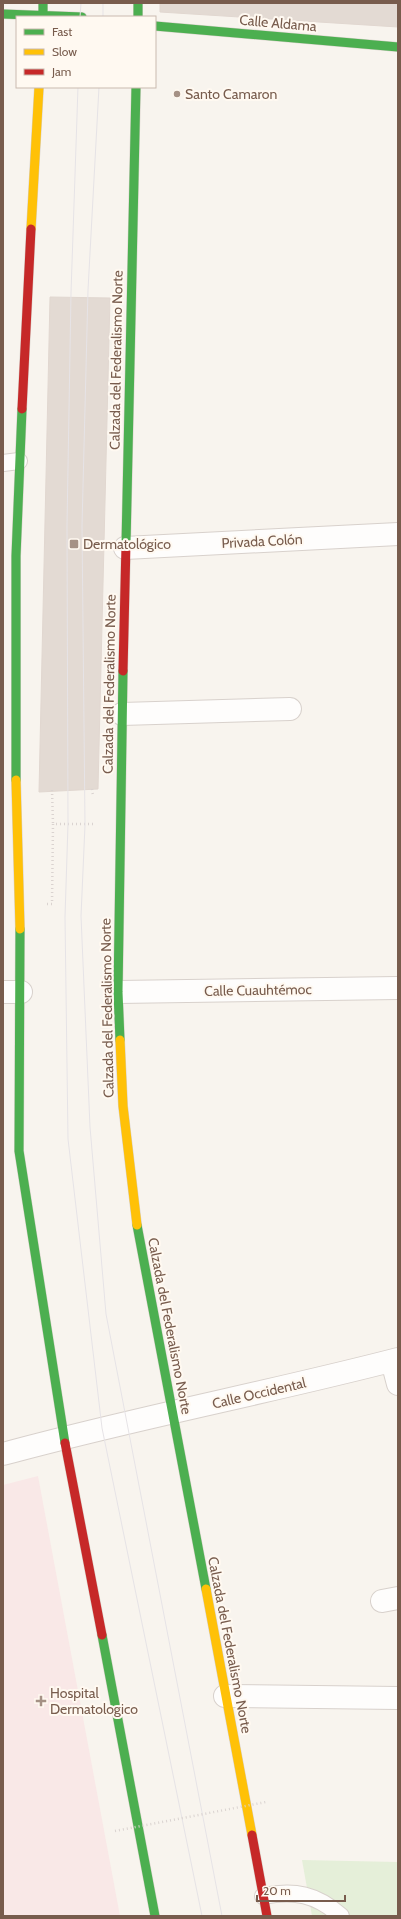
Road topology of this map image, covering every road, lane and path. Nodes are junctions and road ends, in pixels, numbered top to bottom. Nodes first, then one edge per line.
1 (43, 3) edge
2 (138, 3) edge
3 (3, 14) edge
4 (43, 16) edge
5 (138, 16) edge
6 (156, 26) edge
7 (398, 47) edge
8 (39, 88) edge
9 (136, 88) edge
10 (11, 462) edge
11 (398, 534) edge
12 (125, 548) junction
13 (9, 556) edge
14 (290, 709) dead end
15 (122, 714) junction
16 (9, 769) edge
17 (52, 790) dead end
18 (53, 824) junction
19 (96, 824) dead end
20 (20, 906) junction
21 (398, 988) edge
22 (12, 992) edge
23 (118, 992) junction
24 (395, 1360) edge
25 (398, 1384) edge
26 (173, 1413) junction
27 (64, 1437) junction
28 (3, 1454) edge
29 (225, 1696) junction
30 (398, 1698) edge
31 (266, 1802) dead end
32 (115, 1831) dead end
33 (263, 1896) junction
34 (155, 1916) edge
35 (267, 1916) edge
36 (341, 1916) edge

1 - 4 main road
2 - 5 main road
3 - 4 main road
6 - 7 main road, Calle Aldama
8 - 10 main road
9 - 12 main road, Calzada del Federalismo Norte
10 - 13 main road
11 - 12 street, Privada Colón
12 - 15 main road, Calzada del Federalismo Norte
13 - 16 main road
14 - 15 street
15 - 23 main road, Calzada del Federalismo Norte
16 - 20 main road
17 - 18 path
18 - 19 path
18 - 20 path
20 - 22 main road
21 - 23 street, Calle Cuauhtémoc
22 - 27 main road
23 - 26 main road, Calzada del Federalismo Norte
24 - 25 street
24 - 26 street, Calle Occidental
26 - 27 street, Calle Occidental
26 - 29 main road, Calzada del Federalismo Norte
27 - 28 street, Calle Occidental
27 - 34 main road
29 - 30 street
29 - 33 main road, Calzada del Federalismo Norte
31 - 32 path, bridge
33 - 35 main road, Calzada del Federalismo Norte
33 - 36 lane

